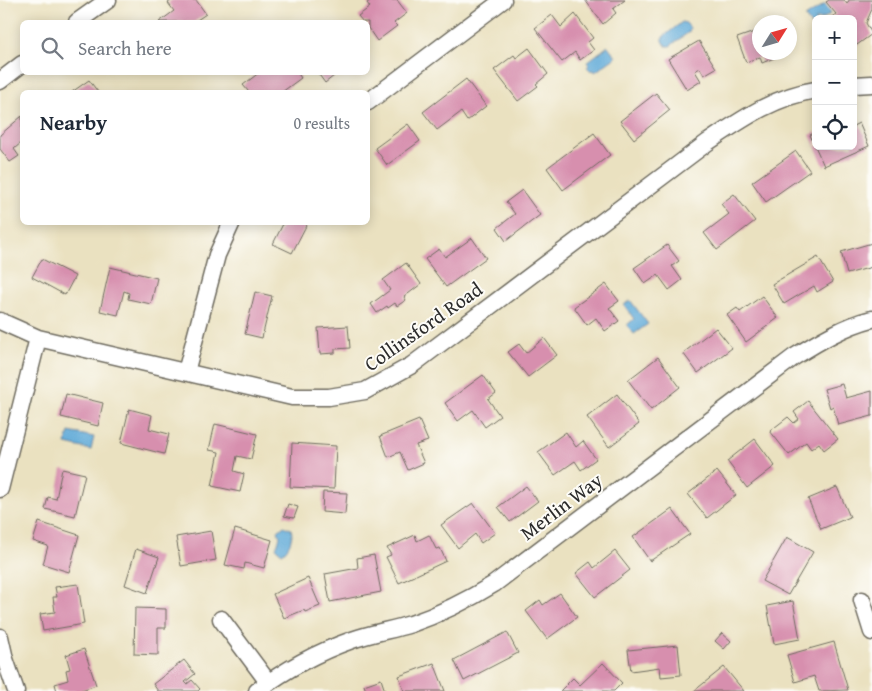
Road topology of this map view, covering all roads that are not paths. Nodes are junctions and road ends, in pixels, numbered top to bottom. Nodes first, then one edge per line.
1 (108, 0) edge
2 (503, 0) edge
3 (81, 20) edge
4 (20, 65) edge
5 (0, 80) edge
6 (872, 84) edge
7 (857, 85) edge
8 (812, 91) edge
9 (370, 100) edge
10 (231, 225) edge
11 (872, 319) edge
12 (0, 321) edge
13 (38, 338) junction
14 (186, 372) junction
15 (0, 489) edge
16 (862, 600) dead end
17 (221, 619) dead end
18 (872, 632) edge
19 (0, 637) edge
20 (263, 687) edge
21 (16, 691) edge

1 - 3 street
2 - 9 street
4 - 5 street
6 - 7 street
8 - 14 street, Collinsford Road
10 - 14 street
11 - 20 street, Merlin Way
12 - 13 street, Collinsford Road
13 - 14 street, Collinsford Road
13 - 15 street
16 - 18 street
17 - 20 street
19 - 21 street

